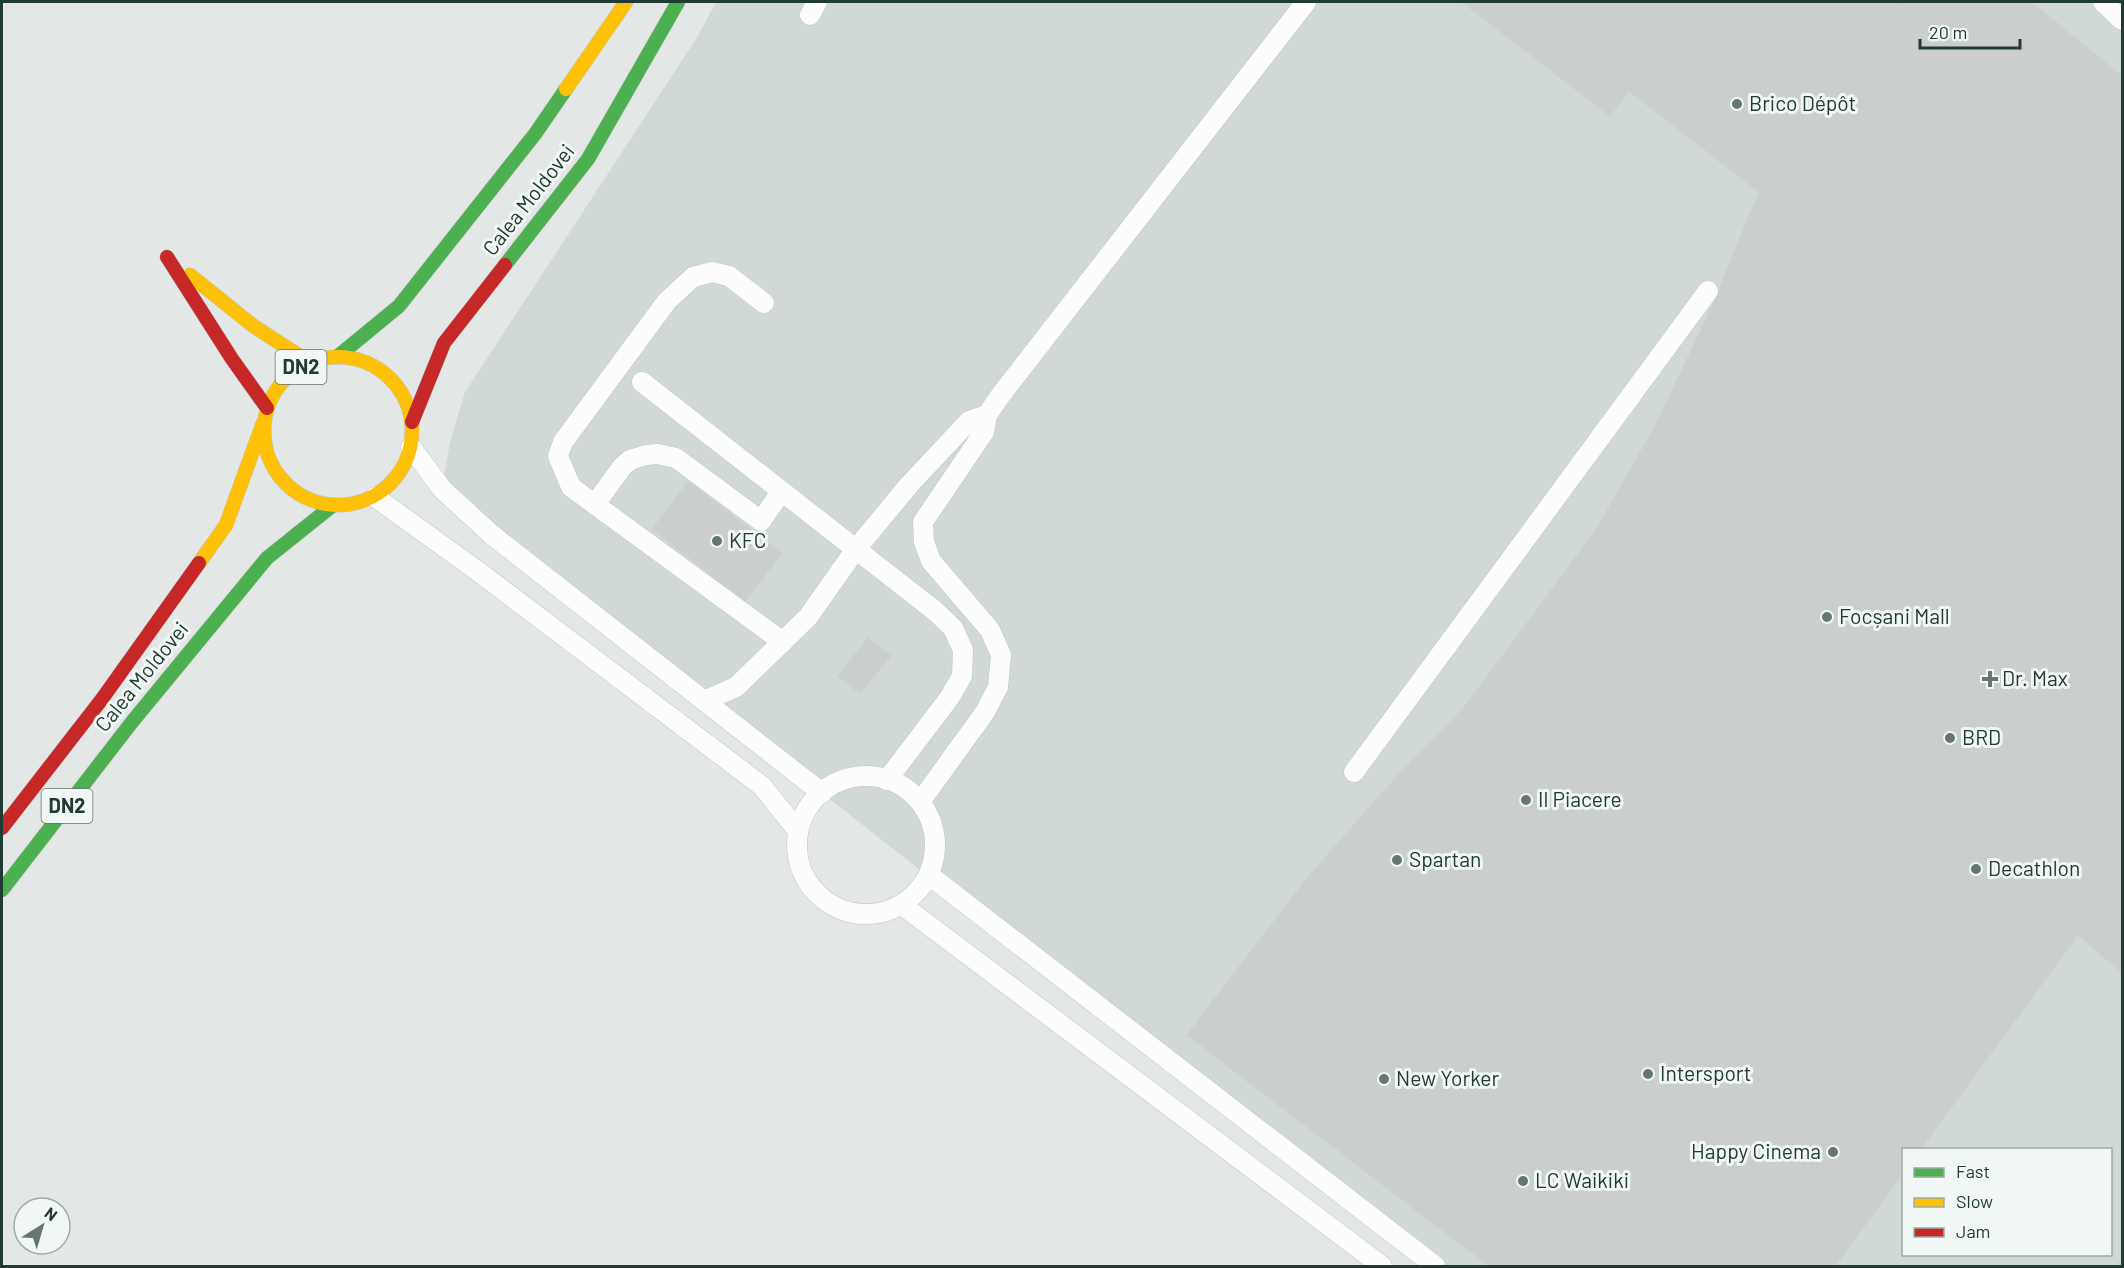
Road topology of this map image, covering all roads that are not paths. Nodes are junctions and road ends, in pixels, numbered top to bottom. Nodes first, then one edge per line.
1 (626, 2) edge
2 (678, 2) edge
3 (1306, 2) edge
4 (2103, 2) edge
5 (2122, 20) edge
6 (1708, 291) dead end
7 (764, 303) dead end
8 (337, 357) junction
9 (309, 362) junction
10 (642, 382) dead end
11 (267, 408) junction
12 (987, 415) junction
13 (412, 422) junction
14 (263, 423) junction
15 (411, 447) junction
16 (781, 492) junction
17 (375, 497) junction
18 (595, 504) junction
19 (332, 506) junction
20 (856, 549) junction
21 (783, 642) junction
22 (704, 701) junction
23 (1354, 772) dead end
24 (887, 780) junction
25 (822, 793) junction
26 (920, 802) junction
27 (2, 828) edge
28 (798, 831) junction
29 (929, 875) junction
30 (2, 890) edge
31 (902, 905) junction
32 (1382, 1266) edge
33 (1435, 1266) edge

1 - 8 main road, Calea Moldovei / DN2
2 - 13 main road, Calea Moldovei / DN2
3 - 12 lane
4 - 5 lane
6 - 23 lane
7 - 18 lane
8 - 9 main road, DN2
8 - 13 main road, DN2
9 - 11 main road, DN2
9 - 11 main road
10 - 16 lane
11 - 14 main road, DN2
12 - 20 lane
12 - 26 lane
13 - 15 main road, DN2
14 - 19 main road, DN2
14 - 27 main road, Calea Moldovei / DN2
15 - 17 main road, DN2
15 - 22 lane
16 - 18 lane
16 - 20 lane
17 - 19 main road, DN2
17 - 28 lane
18 - 21 lane
19 - 30 main road, Calea Moldovei / DN2
20 - 21 lane
20 - 24 lane
21 - 22 lane
22 - 25 lane
24 - 25 lane
24 - 26 lane
25 - 28 lane
26 - 29 lane
28 - 31 lane
29 - 31 lane
29 - 33 lane
31 - 32 lane

